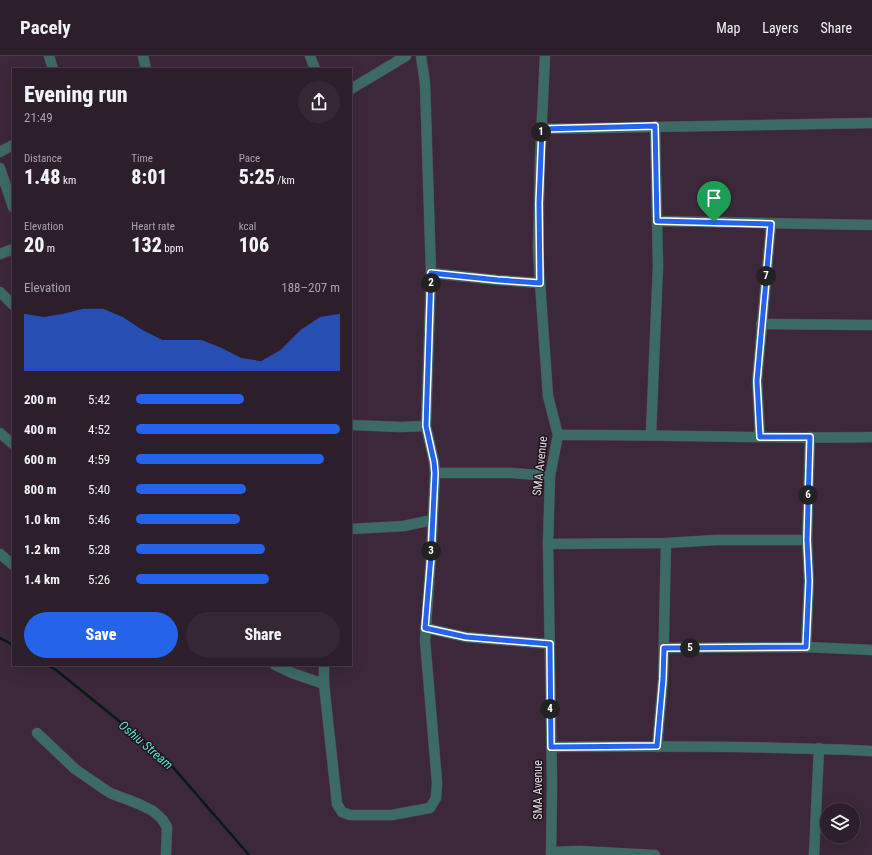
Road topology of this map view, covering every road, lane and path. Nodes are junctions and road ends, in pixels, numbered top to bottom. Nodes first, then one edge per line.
1 (49, 56) edge
2 (143, 56) edge
3 (310, 56) edge
4 (406, 56) edge
5 (421, 56) edge
6 (545, 56) edge
7 (53, 68) edge
8 (146, 68) edge
9 (315, 68) edge
10 (352, 88) edge
11 (872, 123) edge
12 (655, 126) junction
13 (542, 129) junction
14 (12, 146) edge
15 (0, 152) edge
16 (0, 168) edge
17 (12, 204) edge
18 (657, 221) junction
19 (771, 224) junction
20 (872, 226) edge
21 (12, 249) edge
22 (0, 254) edge
23 (431, 273) junction
24 (540, 283) junction
25 (0, 292) edge
26 (12, 304) edge
27 (761, 324) junction
28 (872, 325) edge
29 (352, 425) edge
30 (426, 426) junction
31 (0, 433) edge
32 (558, 434) junction
33 (651, 434) junction
34 (760, 437) junction
35 (810, 437) junction
36 (872, 437) edge
37 (12, 443) edge
38 (435, 473) junction
39 (550, 476) junction
40 (432, 520) junction
41 (352, 529) edge
42 (807, 540) junction
43 (666, 543) junction
44 (548, 544) junction
45 (0, 554) edge
46 (12, 564) edge
47 (425, 628) junction
48 (550, 644) junction
49 (806, 647) junction
50 (664, 648) junction
51 (872, 650) edge
52 (277, 666) edge
53 (324, 666) edge
54 (324, 684) junction
55 (37, 734) dead end
56 (657, 746) junction
57 (551, 747) junction
58 (819, 748) junction
59 (872, 751) edge
60 (551, 854) edge
61 (166, 855) edge
62 (655, 855) edge
63 (814, 855) edge

1 - 7 street
2 - 8 street
3 - 9 street
4 - 10 street
5 - 23 street
6 - 13 street, SMA Avenue
11 - 12 street
12 - 13 street
12 - 18 street
13 - 24 street, SMA Avenue
14 - 15 street
16 - 17 street
18 - 19 street
18 - 33 street
19 - 20 street
19 - 27 street
21 - 22 street
23 - 24 street
23 - 30 street
24 - 32 street, SMA Avenue
25 - 26 street
27 - 28 street
27 - 34 street
29 - 30 street
30 - 38 street
31 - 37 street
32 - 33 street
32 - 39 street, SMA Avenue
33 - 34 street
34 - 35 street
35 - 36 street
35 - 42 street
38 - 39 street
38 - 40 street
39 - 44 street, SMA Avenue
40 - 41 street
40 - 47 street
42 - 43 street
42 - 49 street
43 - 44 street
43 - 50 street
44 - 48 street, SMA Avenue
45 - 46 street
47 - 48 street
47 - 54 street
48 - 57 street, SMA Avenue
49 - 50 street
49 - 51 street
50 - 56 street
52 - 54 street
53 - 54 street
55 - 61 street
56 - 57 street
56 - 58 street
57 - 60 street, SMA Avenue
58 - 59 street
58 - 63 street
60 - 62 street

